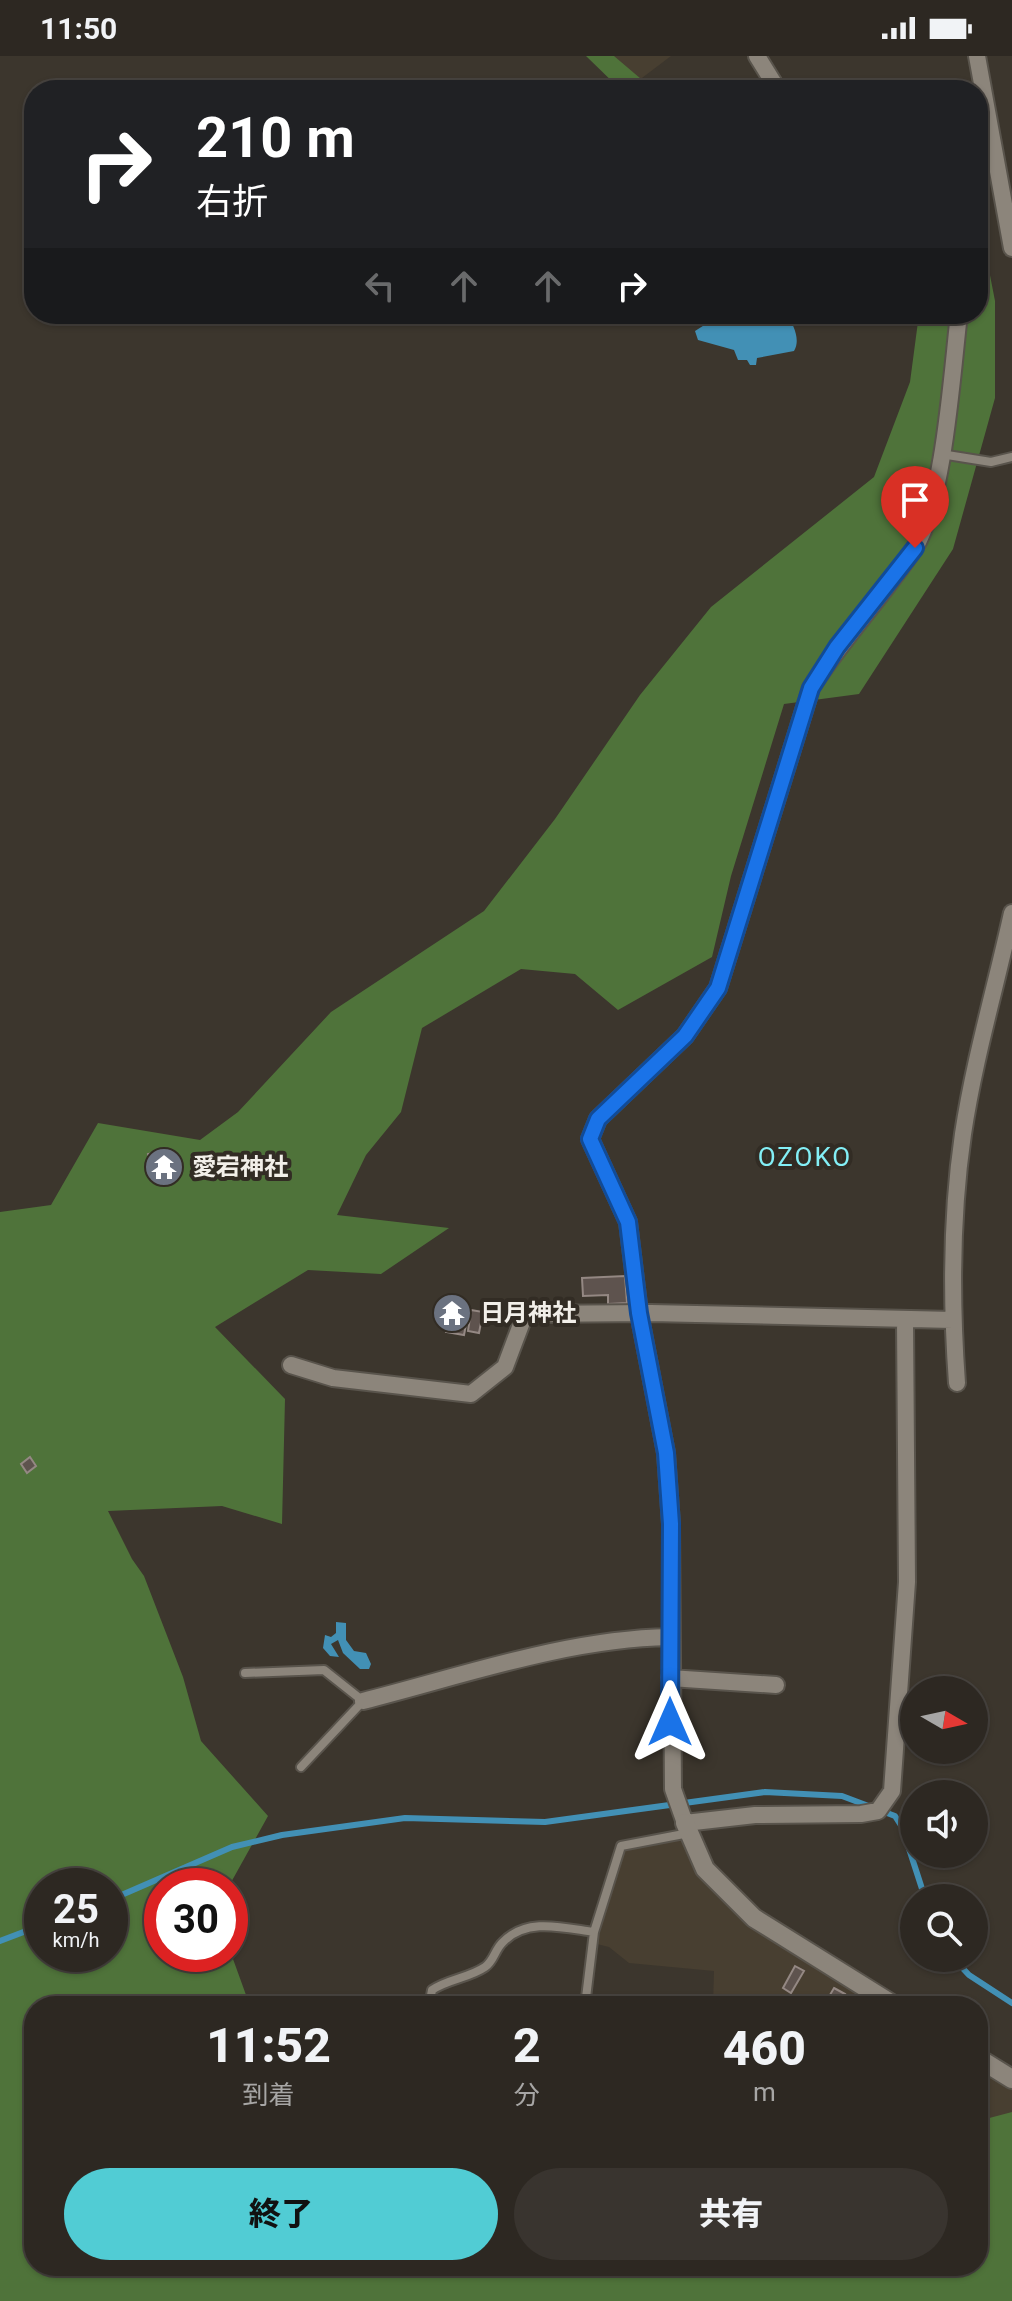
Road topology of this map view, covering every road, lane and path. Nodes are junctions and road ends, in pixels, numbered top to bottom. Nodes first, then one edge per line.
1 (757, 56) edge
2 (977, 56) edge
3 (772, 80) edge
4 (981, 80) edge
5 (988, 116) edge
6 (1012, 248) edge
7 (958, 324) edge
8 (940, 454) junction
9 (1012, 457) edge
10 (1012, 913) edge
11 (639, 1313) junction
12 (953, 1320) junction
13 (905, 1321) junction
14 (291, 1365) dead end
15 (957, 1383) dead end
16 (669, 1637) junction
17 (245, 1673) dead end
18 (670, 1678) junction
19 (767, 1679) dead end
20 (363, 1701) junction
21 (301, 1767) dead end
22 (687, 1828) junction
23 (594, 1932) junction
24 (431, 1996) edge
25 (586, 1996) edge
26 (879, 1996) edge
27 (988, 2064) edge
28 (1012, 2079) edge

1 - 3 street
2 - 4 street
5 - 6 street
7 - 8 street
8 - 9 lane
8 - 11 street
10 - 12 street
11 - 13 street
11 - 14 street
11 - 16 street
12 - 13 street
12 - 15 street
13 - 22 street
16 - 18 street
16 - 20 street
17 - 20 lane
18 - 19 street
18 - 22 street
20 - 21 lane
22 - 23 lane
22 - 26 street
23 - 24 lane
23 - 25 lane
27 - 28 street

